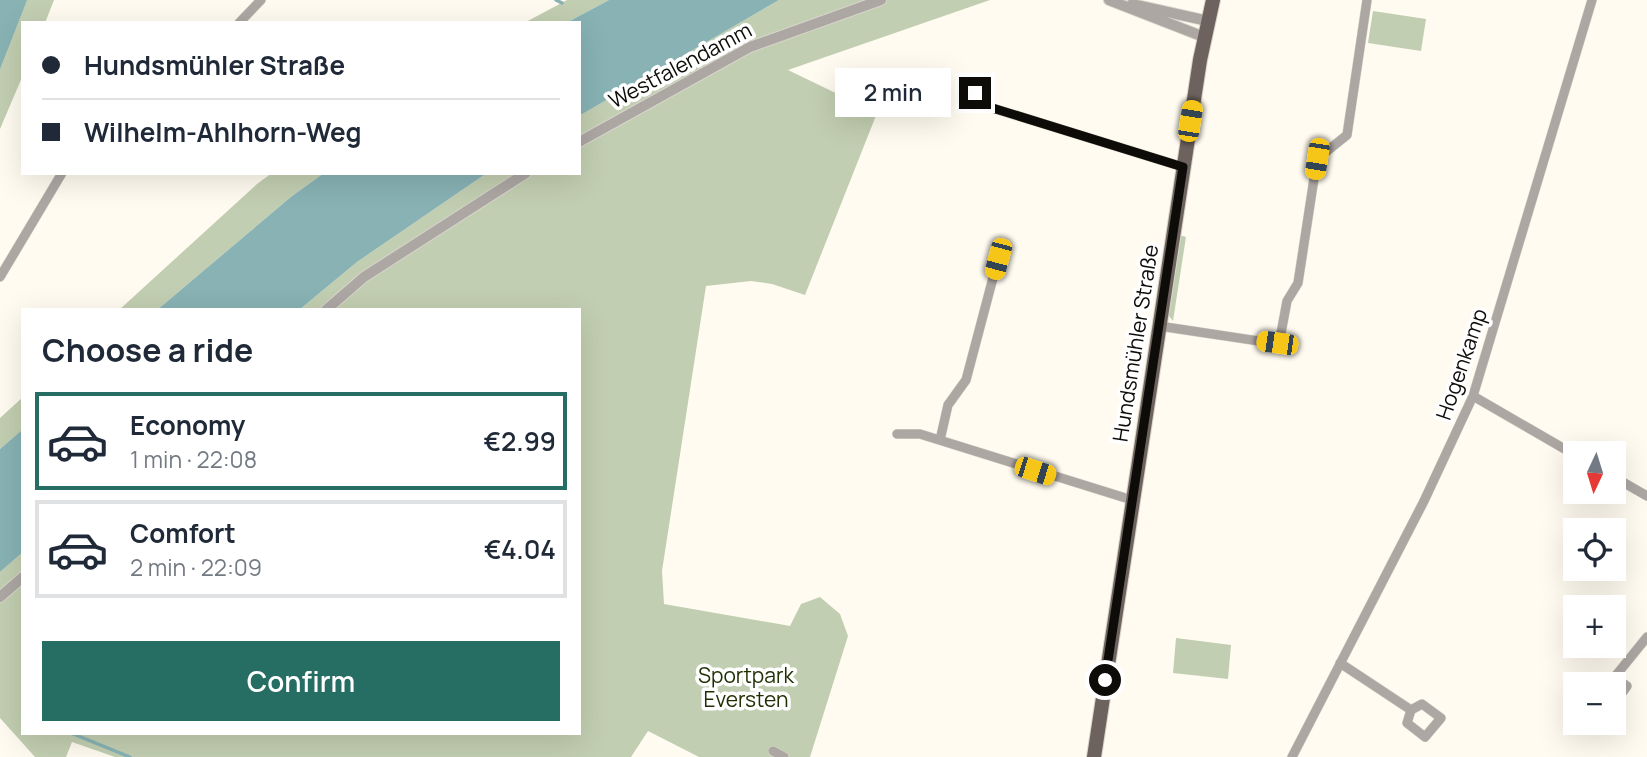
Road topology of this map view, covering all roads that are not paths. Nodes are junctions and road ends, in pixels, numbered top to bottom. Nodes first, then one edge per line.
1 (261, 0) edge
2 (881, 0) edge
3 (1109, 0) edge
4 (1115, 0) edge
5 (1213, 0) edge
6 (1367, 0) edge
7 (1592, 0) edge
8 (241, 21) edge
9 (1208, 21) junction
10 (1204, 37) junction
11 (975, 93) dead end
12 (581, 141) edge
13 (1183, 167) junction
14 (61, 175) edge
15 (523, 175) edge
16 (998, 259) dead end
17 (0, 277) edge
18 (328, 308) edge
19 (1159, 326) junction
20 (1473, 396) junction
21 (897, 434) dead end
22 (940, 440) junction
23 (1563, 448) edge
24 (1626, 484) edge
25 (1647, 496) edge
26 (1132, 500) junction
27 (21, 579) edge
28 (0, 597) edge
29 (1647, 637) edge
30 (1340, 663) junction
31 (1618, 672) edge
32 (1411, 710) dead end
33 (773, 751) dead end
34 (784, 757) edge
35 (1094, 757) edge
36 (1292, 757) edge

1 - 8 street
2 - 12 street, Westfalendamm
3 - 10 street
4 - 9 street
5 - 9 main road, Hundsmühler Straße
6 - 19 street
7 - 20 street, Hogenkamp
9 - 10 main road, Hundsmühler Straße
10 - 13 main road, Hundsmühler Straße
11 - 13 street
13 - 19 main road, Hundsmühler Straße
14 - 17 street
15 - 18 street
16 - 22 street
19 - 26 main road, Hundsmühler Straße
20 - 23 street
20 - 30 street, Hogenkamp
21 - 22 street
22 - 26 street
24 - 25 street
26 - 35 main road, Hundsmühler Straße
27 - 28 street
29 - 31 street
30 - 32 street
30 - 36 street, Hogenkamp
33 - 34 street

